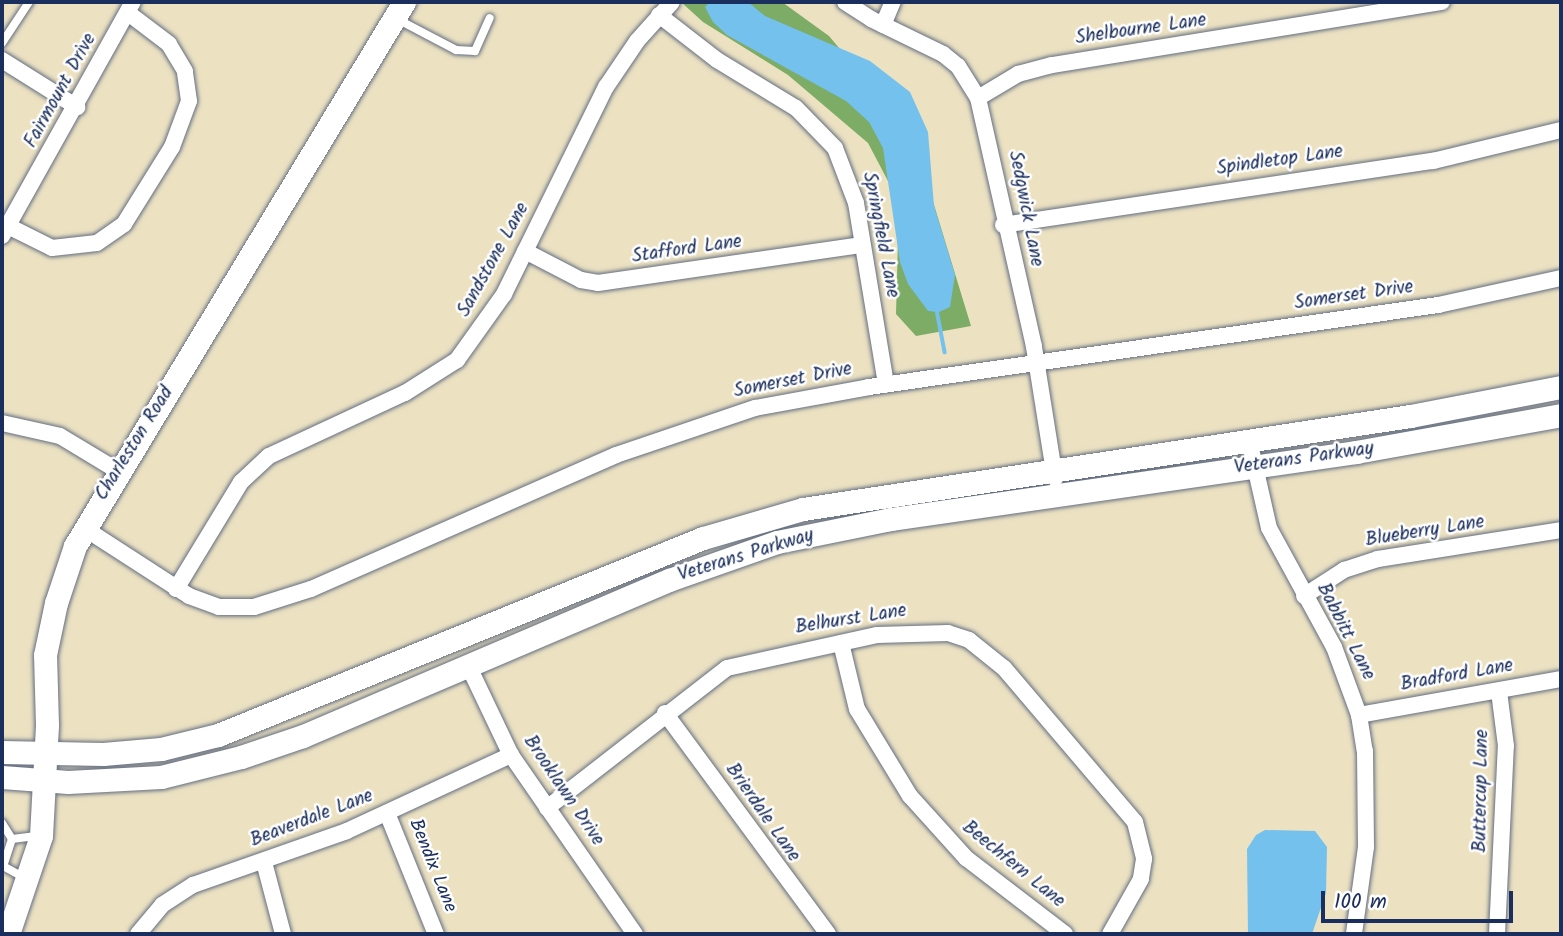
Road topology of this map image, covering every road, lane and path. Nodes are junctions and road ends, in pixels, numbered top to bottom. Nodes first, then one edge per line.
1 (29, 2) edge
2 (672, 2) edge
3 (845, 2) edge
4 (892, 2) edge
5 (1442, 2) edge
6 (131, 7) edge
7 (399, 10) edge
8 (659, 15) junction
9 (490, 18) dead end
10 (883, 25) junction
11 (2, 43) edge
12 (2, 60) edge
13 (978, 98) junction
14 (77, 107) junction
15 (1561, 130) edge
16 (1003, 225) junction
17 (5, 231) edge
18 (862, 246) junction
19 (525, 251) junction
20 (1561, 278) edge
21 (1037, 366) junction
22 (886, 385) junction
23 (1561, 387) edge
24 (1561, 415) edge
25 (2, 423) edge
26 (1249, 440) junction
27 (1253, 466) junction
28 (1054, 469) junction
29 (118, 471) junction
30 (1058, 495) junction
31 (84, 528) junction
32 (1561, 530) edge
33 (176, 589) junction
34 (1304, 596) junction
35 (458, 640) junction
36 (841, 643) junction
37 (468, 665) junction
38 (1561, 679) edge
39 (1499, 691) junction
40 (665, 713) junction
41 (1359, 715) junction
42 (2, 752) edge
43 (45, 754) junction
44 (511, 755) junction
45 (2, 777) edge
46 (44, 781) junction
47 (547, 808) junction
48 (387, 813) junction
49 (2, 823) edge
50 (41, 836) junction
51 (12, 839) junction
52 (264, 862) junction
53 (3, 866) edge
54 (29, 881) junction
55 (8, 934) edge
56 (138, 934) edge
57 (283, 934) edge
58 (436, 934) edge
59 (635, 934) edge
60 (828, 934) edge
61 (1065, 934) edge
62 (1111, 934) edge
63 (1354, 934) edge
64 (1497, 934) edge

1 - 11 lane
2 - 8 street, Sandstone Lane
3 - 10 street, Sedgwick Lane
4 - 10 street
5 - 13 street, Shelbourne Lane
6 - 14 street, Fairmount Drive
6 - 17 street
7 - 9 lane
7 - 29 main road, Charleston Road
8 - 18 street, Springfield Lane
8 - 19 street, Sandstone Lane
10 - 13 street, Sedgwick Lane
12 - 14 street
13 - 16 street, Sedgwick Lane
14 - 17 street, Fairmount Drive
15 - 16 street, Spindletop Lane
16 - 21 street, Sedgwick Lane
18 - 19 street, Stafford Lane
18 - 22 street, Springfield Lane
19 - 33 street, Sandstone Lane
20 - 21 street, Somerset Drive
21 - 22 street, Somerset Drive
21 - 28 street, Sedgwick Lane
22 - 33 street, Somerset Drive
23 - 26 main road, Veterans Parkway
24 - 27 main road, Veterans Parkway
25 - 29 street
26 - 27 street, Babbitt Lane
26 - 28 main road, Veterans Parkway
27 - 30 main road, Veterans Parkway
27 - 34 street, Babbitt Lane
28 - 30 street, Sedgwick Lane
28 - 35 main road, Veterans Parkway
29 - 31 main road, Charleston Road
30 - 37 main road, Veterans Parkway
31 - 33 street, Somerset Drive
31 - 43 main road, Charleston Road
32 - 34 street, Blueberry Lane
34 - 41 street, Babbitt Lane
35 - 37 lane
35 - 43 main road, Veterans Parkway
36 - 40 street, Belhurst Lane
36 - 61 street, Beechfern Lane
36 - 62 street, Belhurst Lane
37 - 44 street, Brooklawn Drive
37 - 46 main road, Veterans Parkway
38 - 39 street, Bradford Lane
39 - 41 street, Bradford Lane
39 - 64 street, Buttercup Lane
40 - 47 street, Belhurst Lane
40 - 60 street, Brierdale Lane
41 - 63 street, Babbitt Lane
42 - 43 main road, Veterans Parkway
43 - 46 main road, Charleston Road
44 - 47 street, Brooklawn Drive
44 - 48 street, Beaverdale Lane
45 - 46 main road, Veterans Parkway
46 - 50 main road, Charleston Road
47 - 59 street, Brooklawn Drive
48 - 52 street, Beaverdale Lane
48 - 58 street, Bendix Lane
49 - 51 lane
50 - 51 lane
50 - 54 main road, Charleston Road
51 - 53 lane
52 - 56 street, Beaverdale Lane
52 - 57 street
53 - 54 lane
54 - 55 main road, Charleston Road

